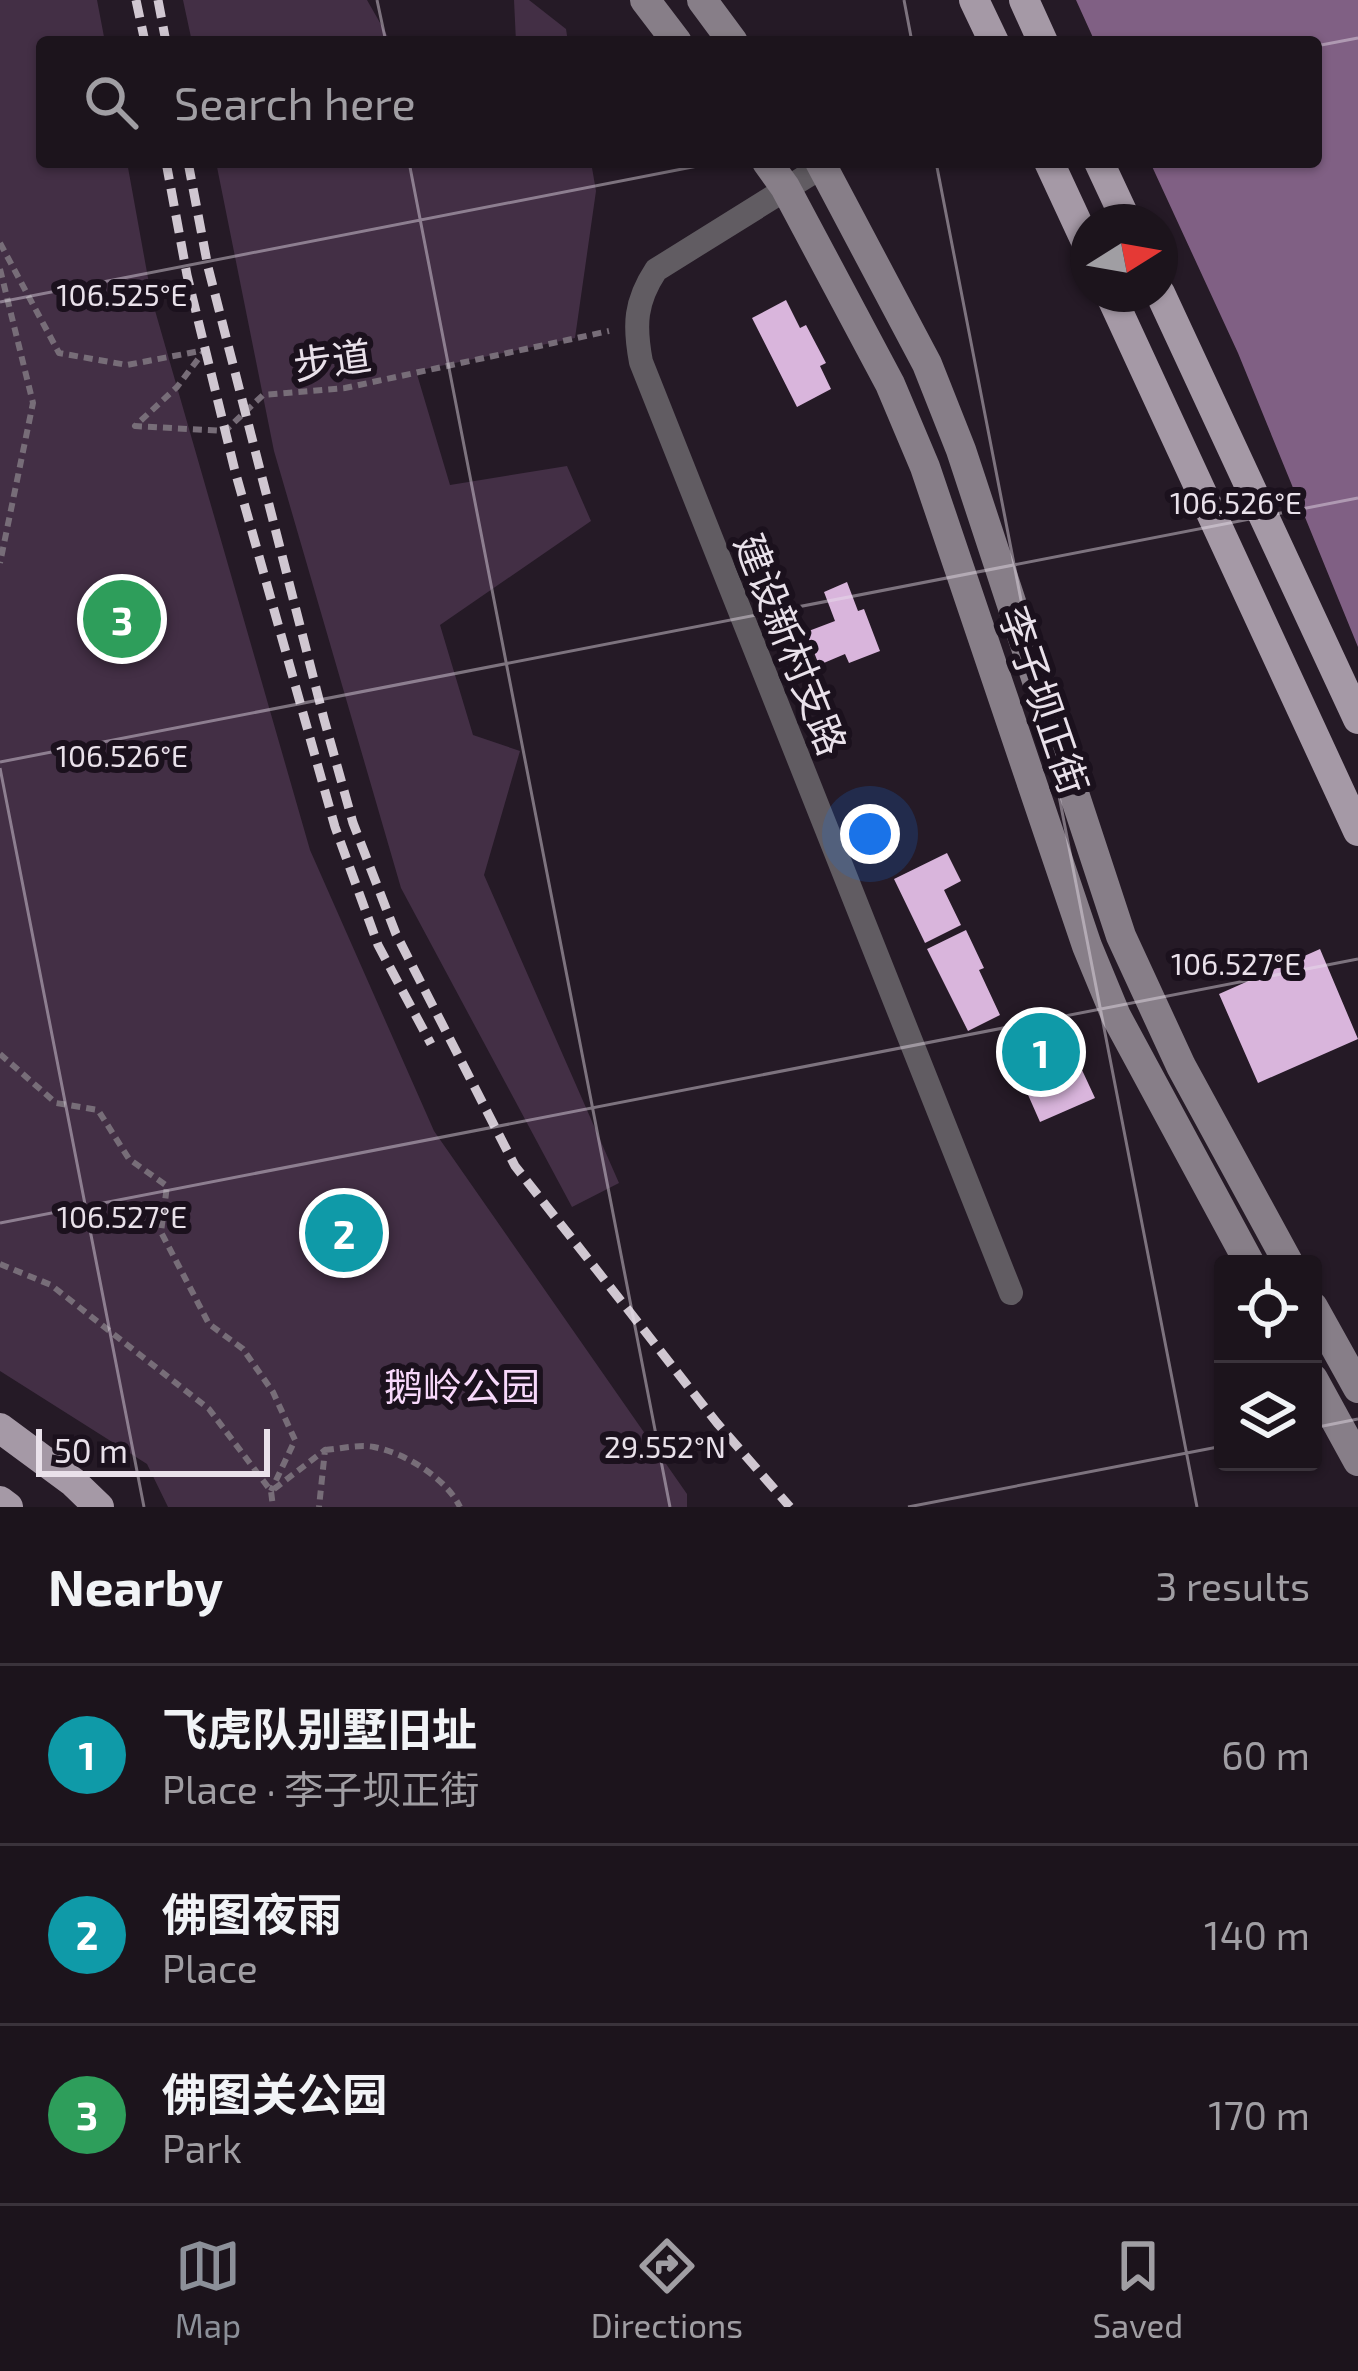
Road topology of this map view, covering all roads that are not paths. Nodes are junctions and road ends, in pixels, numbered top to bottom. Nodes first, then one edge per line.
1 (645, 0) edge
2 (702, 0) edge
3 (974, 0) edge
4 (1024, 0) edge
5 (672, 36) edge
6 (729, 36) edge
7 (991, 36) edge
8 (1040, 36) edge
9 (823, 168) edge
10 (1052, 168) edge
11 (1102, 168) edge
12 (776, 174) edge
13 (1119, 204) edge
14 (1070, 207) edge
15 (1118, 312) edge
16 (1169, 312) edge
17 (1358, 719) edge
18 (1358, 831) edge
19 (1245, 1255) edge
20 (1284, 1255) edge
21 (1011, 1292) dead end
22 (1322, 1323) edge
23 (1358, 1388) edge
24 (1322, 1395) edge
25 (0, 1429) edge
26 (1358, 1461) edge
27 (0, 1502) edge
28 (8, 1507) edge
29 (99, 1507) edge

1 - 5 main road
2 - 6 main road
3 - 7 main road
4 - 8 main road
9 - 20 main road, 李子坝正街
10 - 14 main road
11 - 13 main road
12 - 19 main road, 李子坝正街
12 - 21 street, 建设新村支路
15 - 18 main road
16 - 17 main road
22 - 23 main road
24 - 26 main road
25 - 29 main road
27 - 28 main road

